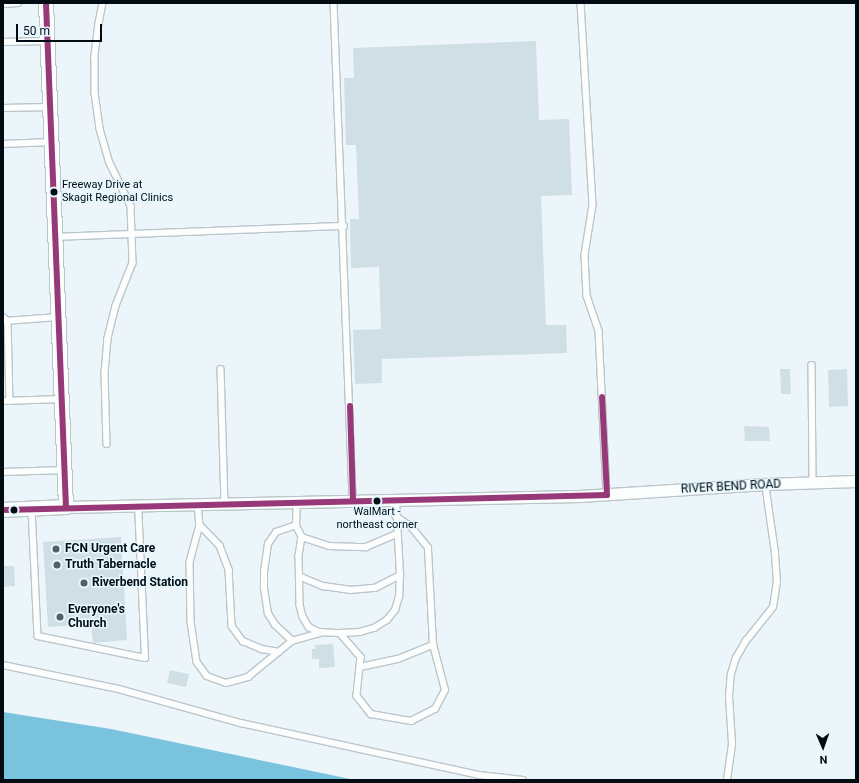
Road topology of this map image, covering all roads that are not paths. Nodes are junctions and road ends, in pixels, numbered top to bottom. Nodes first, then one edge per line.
1 (18, 3) edge
2 (46, 3) edge
3 (104, 3) edge
4 (334, 3) edge
5 (581, 3) edge
6 (3, 4) edge
7 (48, 41) junction
8 (3, 42) edge
9 (50, 107) junction
10 (3, 108) edge
11 (52, 142) junction
12 (3, 144) edge
13 (344, 226) junction
14 (132, 234) junction
15 (56, 237) junction
16 (59, 316) junction
17 (5, 320) edge
18 (812, 365) dead end
19 (221, 369) dead end
20 (62, 399) junction
21 (3, 401) edge
22 (10, 401) junction
23 (107, 444) dead end
24 (65, 470) junction
25 (3, 472) edge
26 (856, 481) edge
27 (813, 482) junction
28 (765, 484) junction
29 (607, 495) junction
30 (396, 500) junction
31 (353, 501) junction
32 (297, 502) junction
33 (198, 504) junction
34 (225, 504) junction
35 (138, 505) junction
36 (66, 508) junction
37 (32, 509) junction
38 (3, 510) edge
39 (396, 518) junction
40 (200, 525) junction
41 (296, 525) junction
42 (397, 534) junction
43 (302, 537) junction
44 (400, 575) junction
45 (299, 576) junction
46 (323, 632) junction
47 (340, 633) junction
48 (292, 641) junction
49 (432, 645) junction
50 (279, 652) junction
51 (3, 665) edge
52 (360, 667) junction
53 (523, 780) edge
54 (727, 780) edge

1 - 6 lane
2 - 7 street
3 - 14 lane
4 - 13 lane
5 - 29 lane
7 - 8 lane
7 - 9 street
9 - 10 lane
9 - 11 street
11 - 12 lane
11 - 15 street
13 - 14 lane
13 - 31 lane
14 - 15 lane
14 - 23 lane
15 - 16 street
16 - 17 lane
16 - 20 street
17 - 22 lane
18 - 27 lane
19 - 34 lane
20 - 22 lane
20 - 24 street
21 - 22 lane
24 - 25 lane
24 - 36 street
26 - 27 street, RIVER BEND ROAD
27 - 28 street, RIVER BEND ROAD
28 - 29 street, RIVER BEND ROAD
28 - 54 lane
29 - 30 street, RIVER BEND ROAD
30 - 31 street, RIVER BEND ROAD
30 - 39 lane
31 - 32 street, RIVER BEND ROAD
32 - 34 street, RIVER BEND ROAD
32 - 41 lane
33 - 34 street, RIVER BEND ROAD
33 - 35 street, RIVER BEND ROAD
33 - 40 lane
35 - 36 street, RIVER BEND ROAD
35 - 37 lane
36 - 37 street
37 - 38 street
39 - 42 lane
39 - 49 lane
40 - 50 lane
40 - 50 lane
41 - 43 lane
41 - 48 lane
42 - 43 lane
42 - 44 lane
43 - 45 lane
44 - 45 lane
44 - 47 lane
45 - 46 lane
46 - 47 lane
46 - 48 lane
47 - 52 lane
48 - 50 lane
49 - 52 lane
49 - 52 lane
51 - 53 lane

